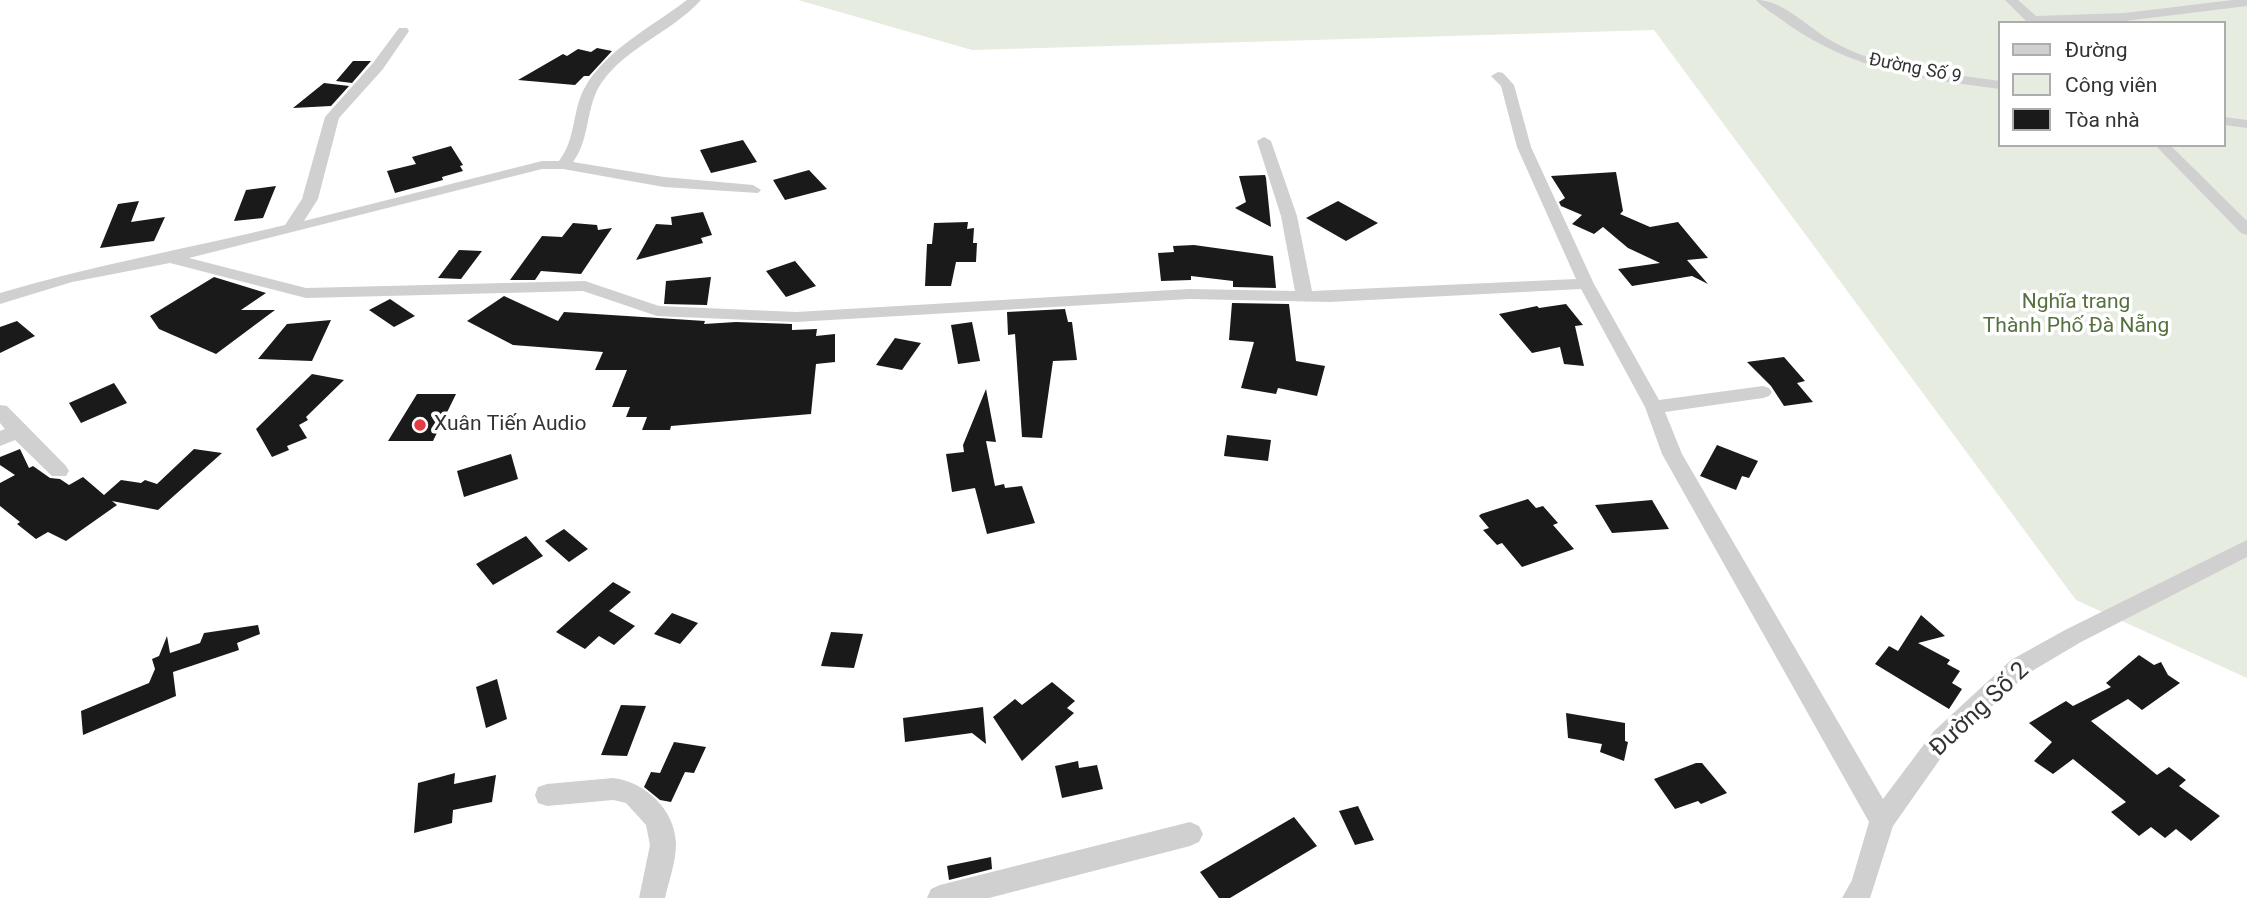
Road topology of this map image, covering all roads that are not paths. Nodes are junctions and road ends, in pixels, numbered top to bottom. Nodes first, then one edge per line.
1 (695, 0) edge
2 (1762, 0) edge
3 (2011, 0) edge
4 (2247, 2) edge
5 (2035, 21) edge
6 (403, 30) dead end
7 (1498, 76) dead end
8 (1998, 85) edge
9 (2226, 121) edge
10 (2247, 124) edge
11 (1264, 141) dead end
12 (2164, 147) edge
13 (563, 165) junction
14 (753, 190) dead end
15 (291, 229) junction
16 (2247, 230) edge
17 (121, 270) junction
18 (1586, 284) junction
19 (1305, 297) junction
20 (0, 299) edge
21 (1763, 392) dead end
22 (1654, 407) junction
23 (0, 411) edge
24 (8, 435) edge
25 (59, 471) dead end
26 (2247, 548) edge
27 (547, 795) dead end
28 (1882, 821) junction
29 (1191, 834) dead end
30 (652, 898) edge
31 (940, 898) edge
32 (1856, 898) edge

1 - 13 street
2 - 8 street, Đường Số 9
3 - 5 street
4 - 5 street
6 - 15 street
7 - 18 street
9 - 10 street
11 - 19 street
12 - 16 street
13 - 14 street
13 - 15 street
15 - 17 street
17 - 19 street
17 - 20 street
18 - 19 street
18 - 22 street
21 - 22 street
22 - 28 street
23 - 24 street
24 - 25 street
26 - 28 street, Đường Số 2
27 - 30 street
28 - 32 street, Đường Số 2
29 - 31 street

